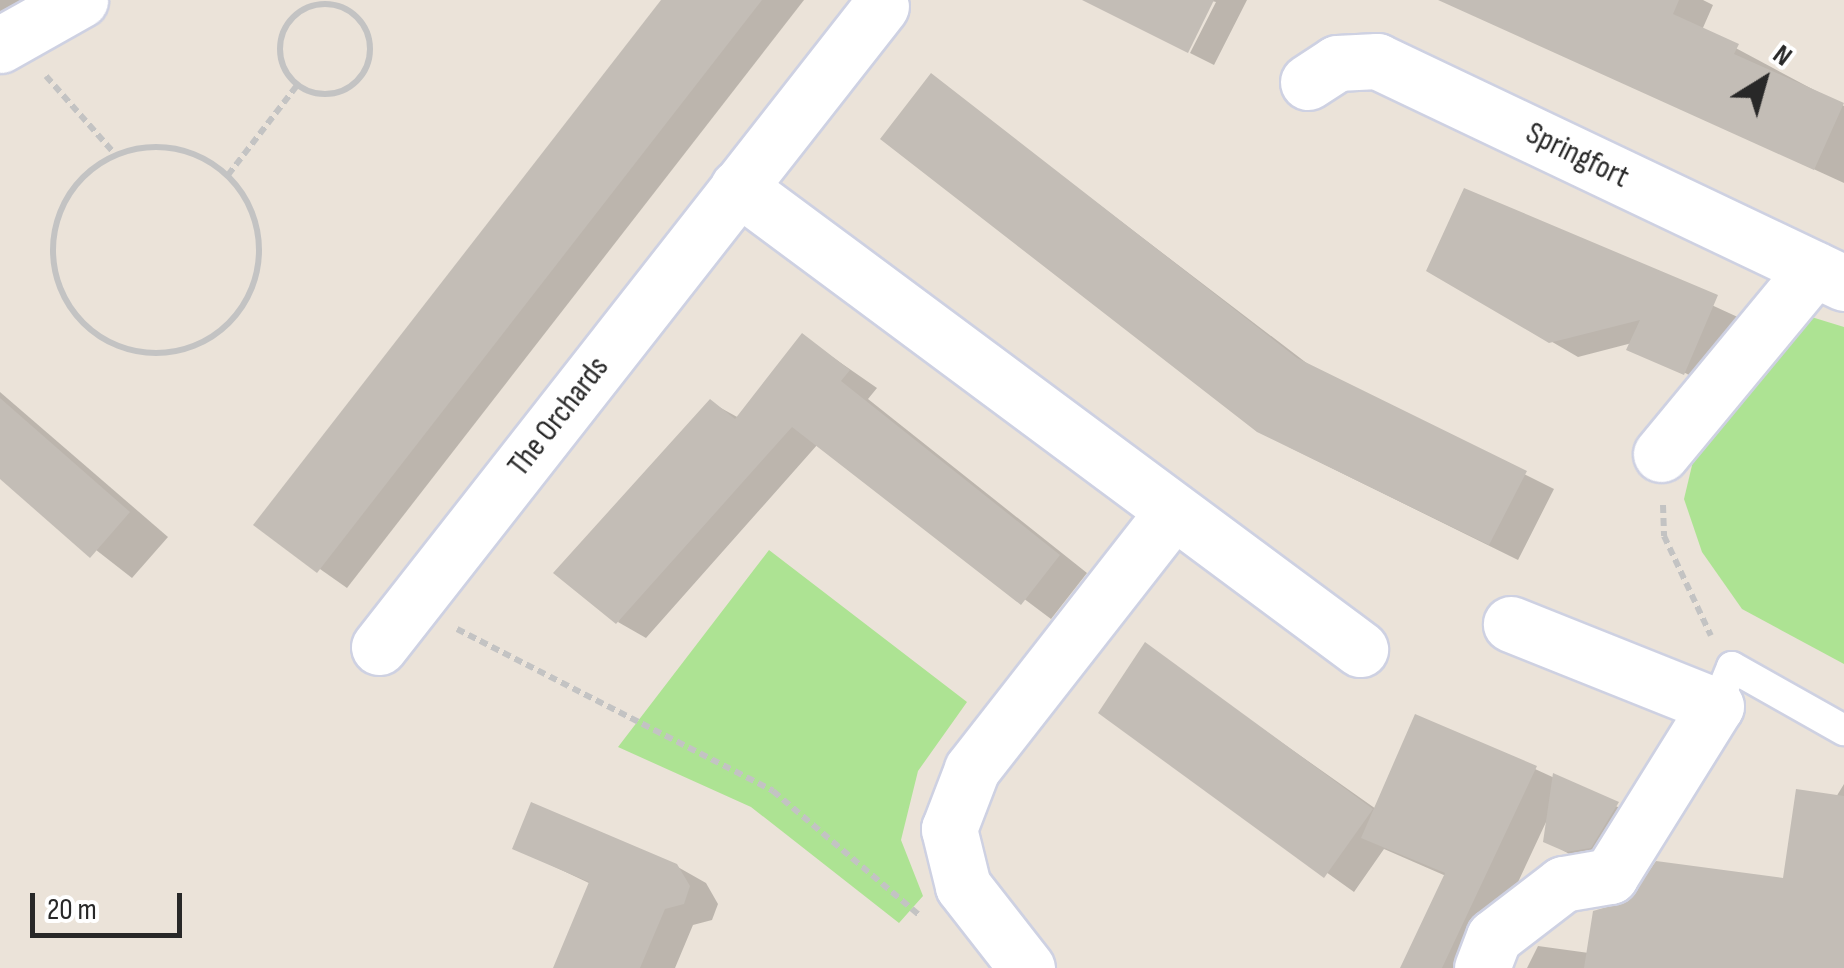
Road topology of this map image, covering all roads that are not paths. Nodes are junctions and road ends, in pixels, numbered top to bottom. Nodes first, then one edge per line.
1 (80, 0) edge
2 (882, 6) dead end
3 (8, 44) edge
4 (1308, 82) dead end
5 (738, 186) junction
6 (1829, 276) edge
7 (1661, 454) road end
8 (1172, 512) junction
9 (1512, 624) dead end
10 (379, 647) road end
11 (1360, 649) dead end
12 (1724, 687) junction
13 (1844, 730) edge
14 (1014, 952) edge
15 (1482, 968) edge

1 - 3 street
2 - 5 street, The Orchards
4 - 6 street, Springfort
5 - 8 street
5 - 10 street, The Orchards
6 - 7 street
8 - 11 street
8 - 14 street
9 - 12 street
12 - 13 lane
12 - 15 street

